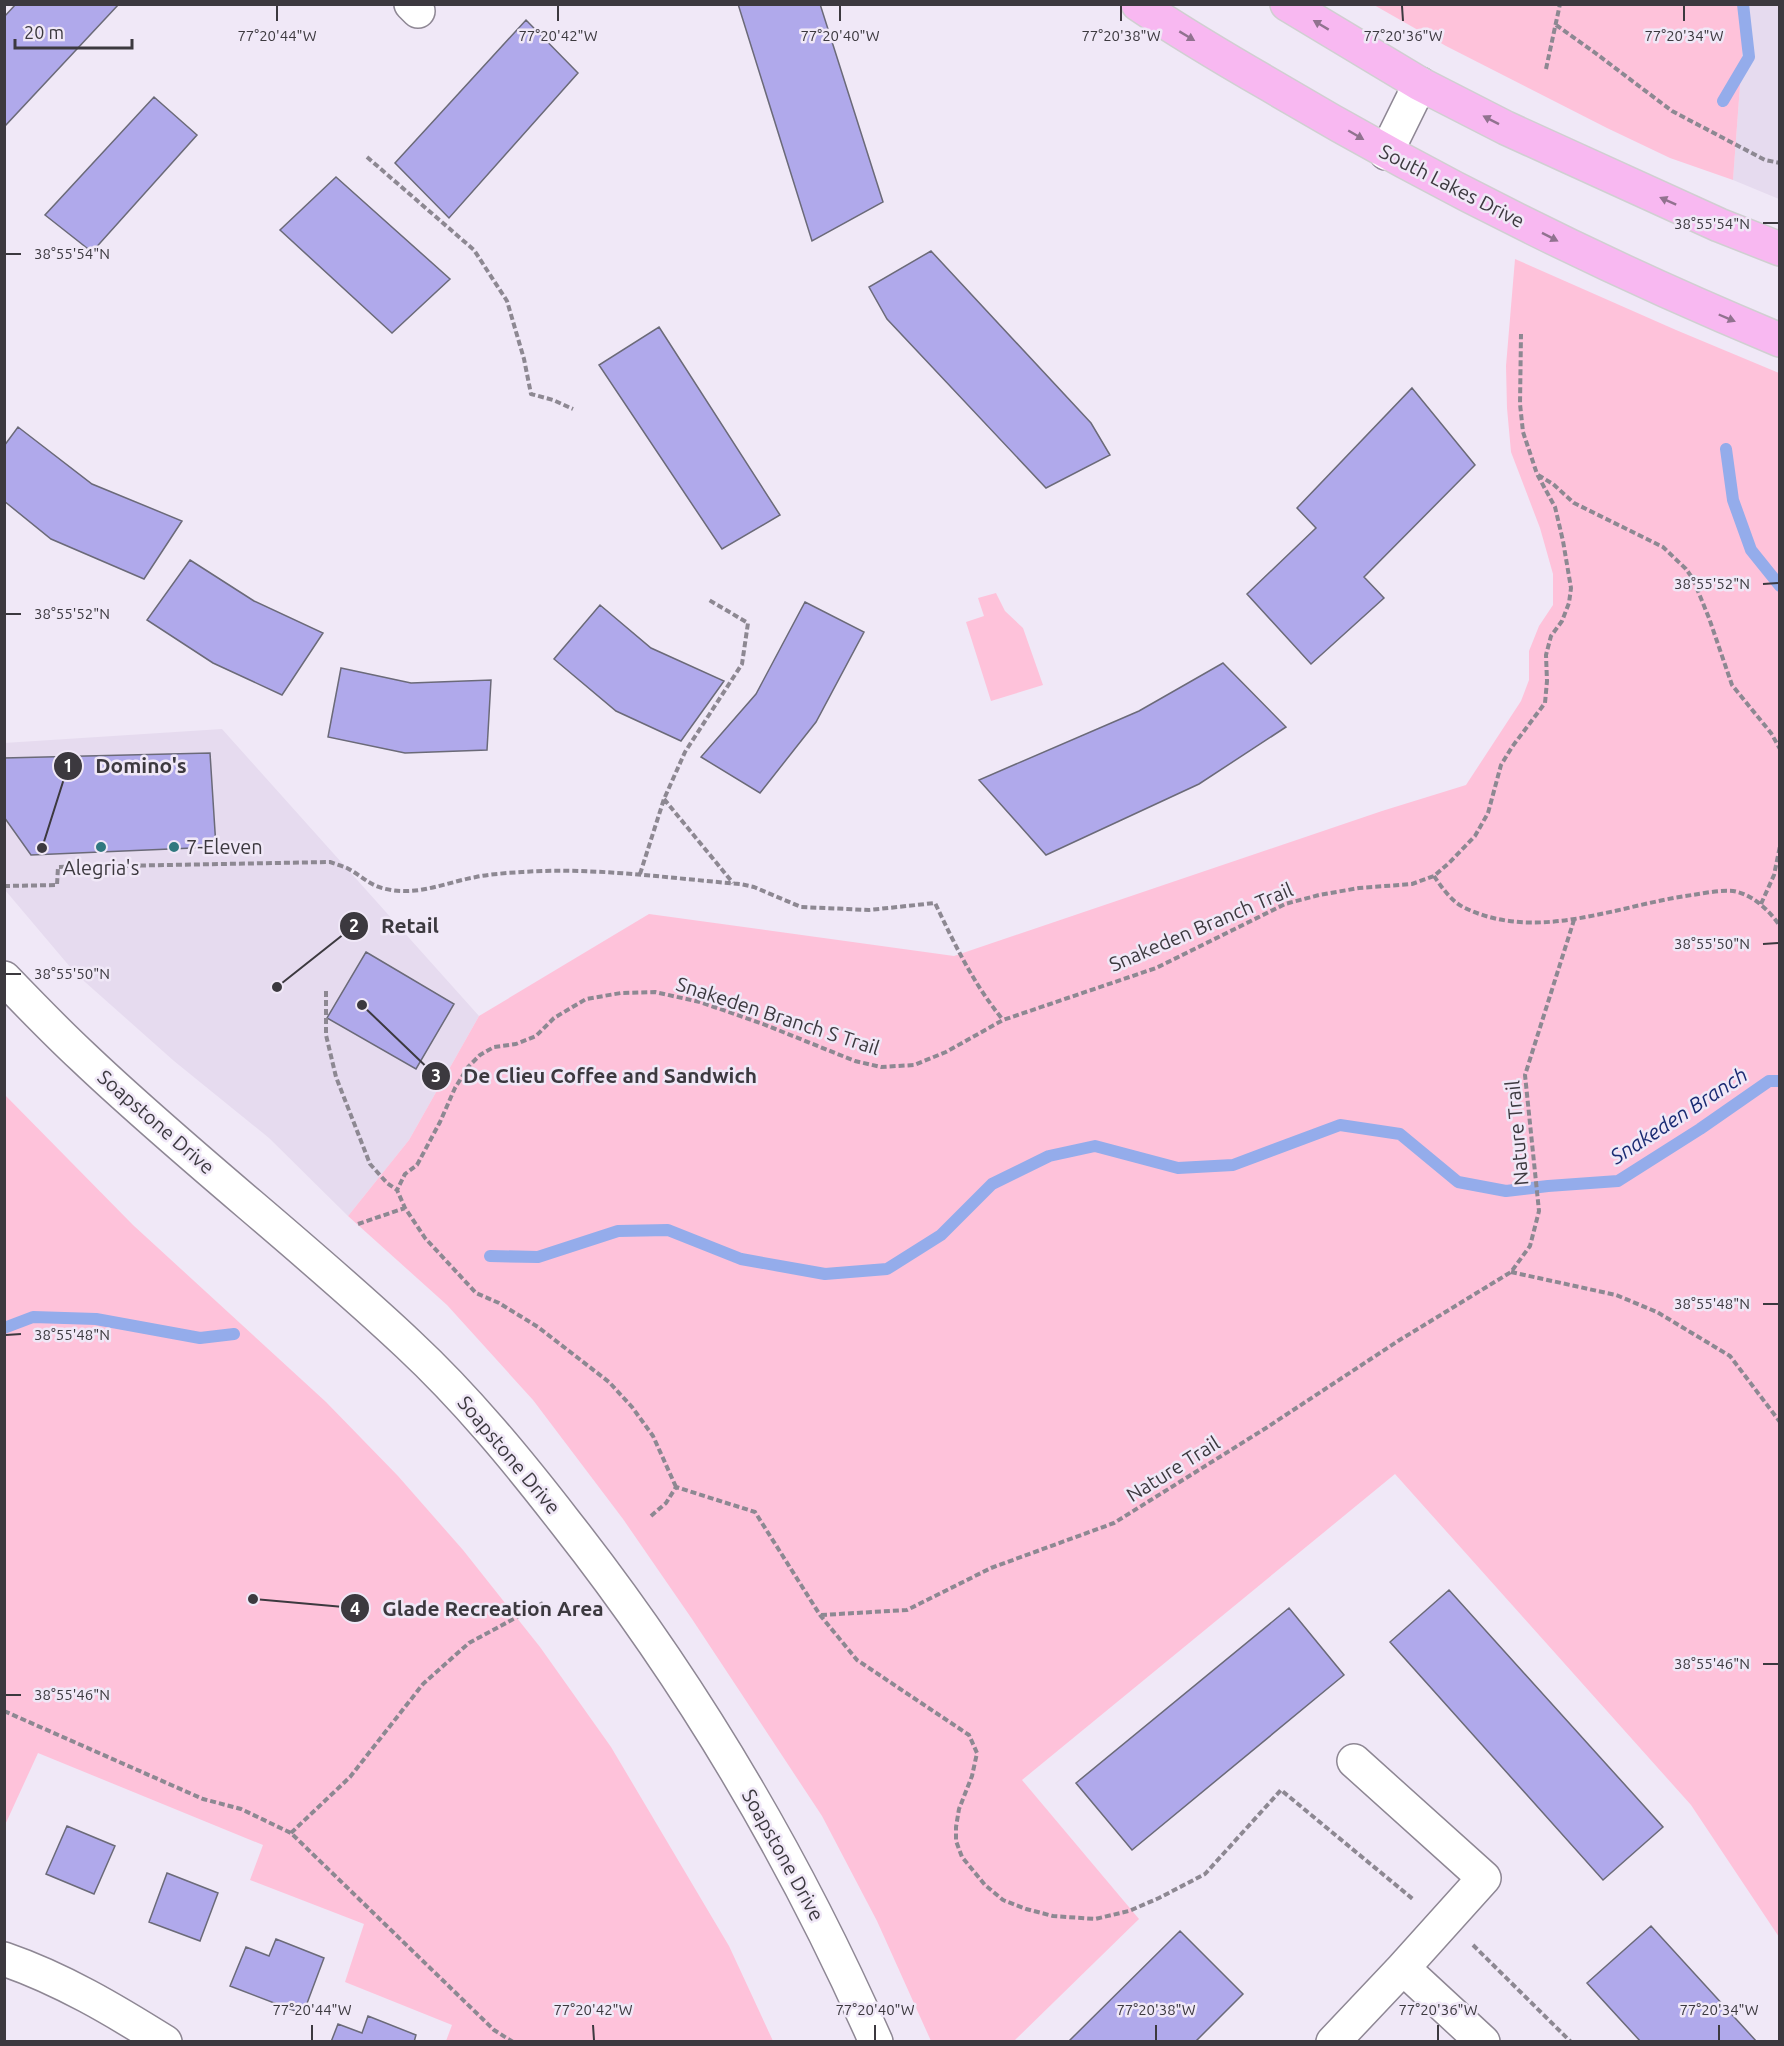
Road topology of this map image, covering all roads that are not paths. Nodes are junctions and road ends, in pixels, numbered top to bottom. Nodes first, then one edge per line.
1 (1138, 4) edge
2 (1287, 4) edge
3 (1420, 84) junction
4 (1386, 153) junction
5 (1779, 249) edge
6 (1779, 340) edge
7 (4, 978) edge
8 (1354, 1761) dead end
9 (4, 1959) edge
10 (1403, 1968) junction
11 (165, 2042) edge
12 (876, 2042) edge
13 (1333, 2042) edge
14 (1483, 2042) edge

1 -> 4 main road, South Lakes Drive
3 -> 2 main road
3 - 4 street
5 -> 3 main road
4 -> 6 main road, South Lakes Drive
7 - 12 street, Soapstone Drive
8 - 10 street
9 - 11 street
10 - 13 street
10 - 14 street

